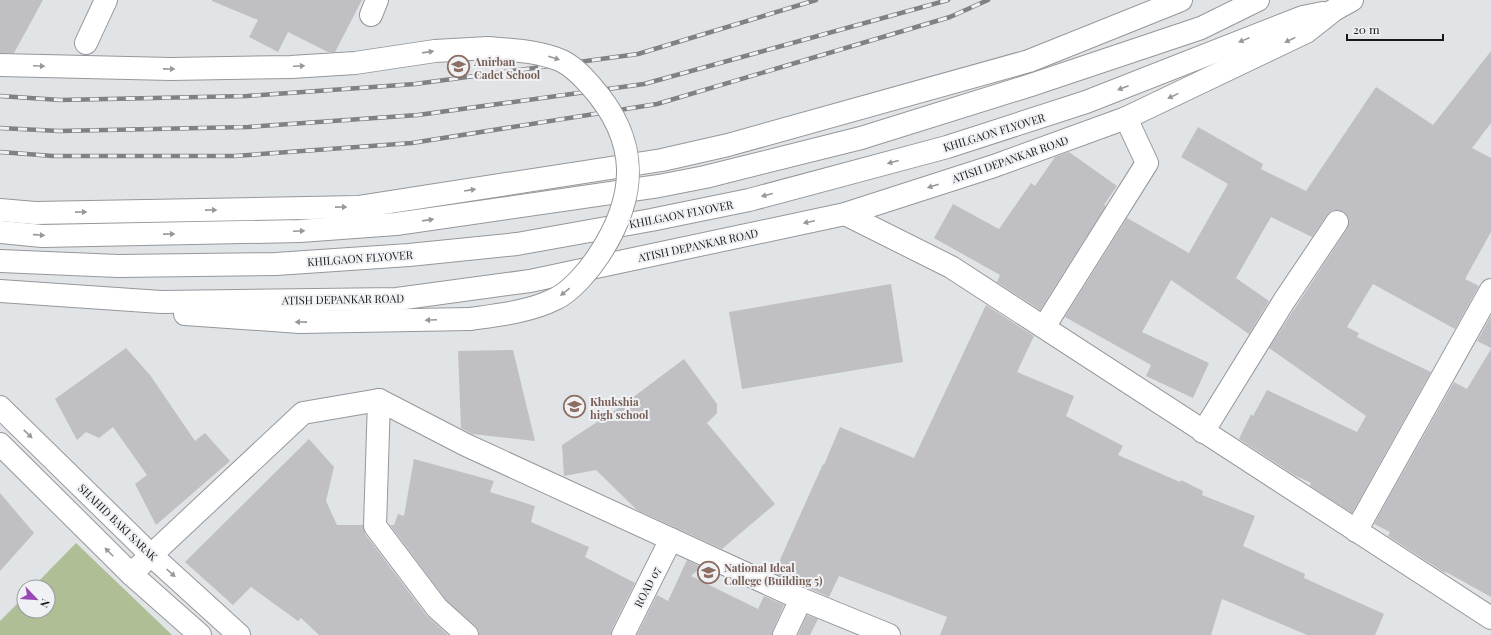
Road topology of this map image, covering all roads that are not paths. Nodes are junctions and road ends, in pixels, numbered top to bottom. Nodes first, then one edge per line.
1 (106, 0) edge
2 (1181, 0) edge
3 (1258, 0) edge
4 (1343, 5) edge
5 (86, 43) dead end
6 (0, 65) edge
7 (1126, 118) junction
8 (0, 210) edge
9 (845, 214) junction
10 (1336, 222) dead end
11 (0, 232) edge
12 (0, 261) edge
13 (1491, 290) edge
14 (0, 291) edge
15 (0, 297) edge
16 (1044, 327) junction
17 (379, 400) junction
18 (0, 407) edge
19 (1203, 432) junction
20 (0, 444) edge
21 (1356, 531) junction
22 (672, 539) junction
23 (151, 555) junction
24 (131, 574) junction
25 (801, 599) junction
26 (1491, 618) edge
27 (200, 635) edge
28 (239, 635) edge
29 (467, 635) edge
30 (623, 635) edge
31 (784, 635) edge
32 (888, 635) edge

1 - 5 main road
8 -> 2 main road
11 -> 3 main road
4 -> 7 main road, ATISH DEPANKAR ROAD
4 -> 12 main road, KHILGAON FLYOVER
6 -> 15 main road, bridge
7 -> 9 main road, ATISH DEPANKAR ROAD
7 - 16 main road
9 -> 14 main road, ATISH DEPANKAR ROAD
9 - 16 main road
10 - 19 main road
13 - 21 main road
16 - 19 main road
17 - 22 main road
17 - 23 main road
17 - 29 main road
18 -> 23 main road, SHAHID BAKI SARAK
19 - 21 main road
24 -> 20 main road
21 - 26 main road
22 - 25 main road
22 - 30 main road, ROAD 07
23 - 24 main road
23 -> 28 main road, SHAHID BAKI SARAK
24 - 27 main road
25 - 31 main road
25 - 32 main road

